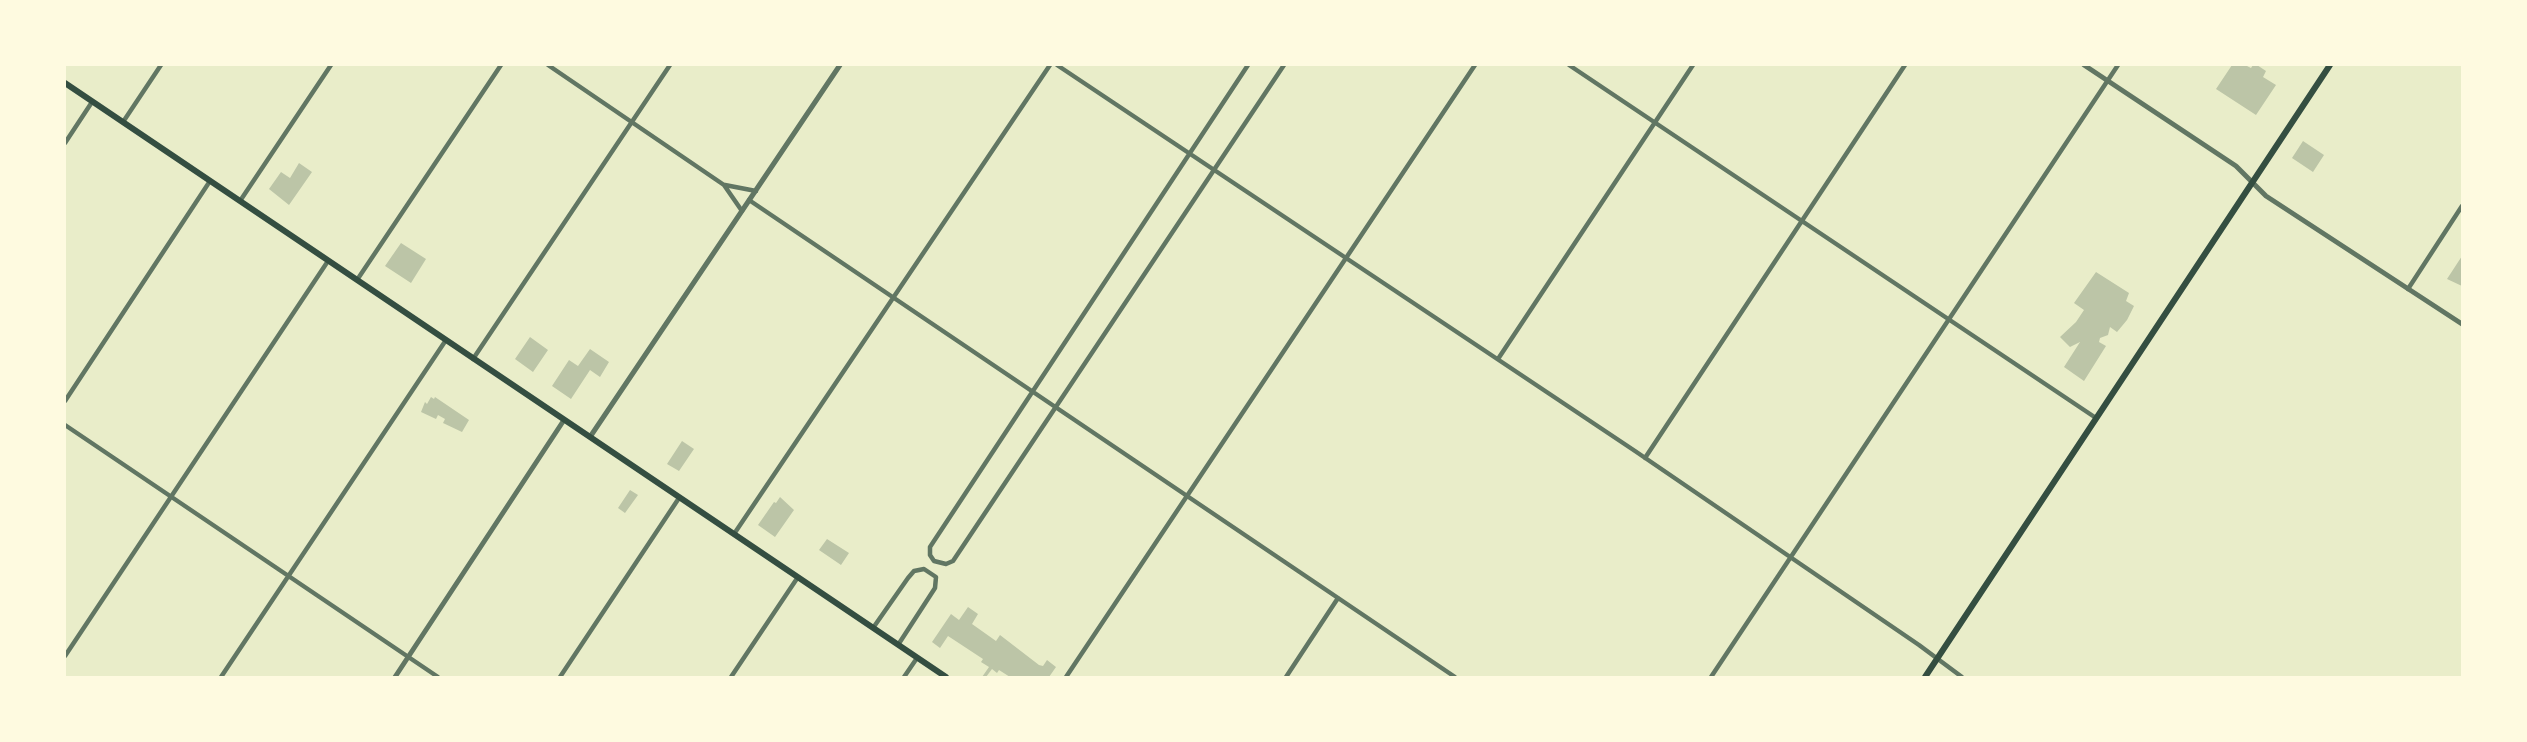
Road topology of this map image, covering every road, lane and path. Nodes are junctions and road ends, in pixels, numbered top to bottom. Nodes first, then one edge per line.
1 (161, 65) edge
2 (331, 65) edge
3 (501, 65) edge
4 (548, 65) edge
5 (670, 65) edge
6 (840, 65) edge
7 (1050, 65) edge
8 (1057, 65) edge
9 (1248, 65) edge
10 (1284, 65) edge
11 (1475, 65) edge
12 (1569, 65) edge
13 (1693, 65) edge
14 (1905, 65) edge
15 (2084, 65) edge
16 (2118, 65) edge
17 (2330, 65) edge
18 (2107, 80) junction
19 (65, 83) edge
20 (92, 102) junction
21 (123, 122) junction
22 (632, 122) junction
23 (1655, 122) junction
24 (65, 143) edge
25 (1190, 153) junction
26 (1214, 170) junction
27 (210, 181) junction
28 (2253, 181) junction
29 (724, 185) junction
30 (755, 191) junction
31 (749, 200) junction
32 (240, 202) junction
33 (2462, 206) edge
34 (742, 211) junction
35 (1802, 221) junction
36 (1345, 258) junction
37 (328, 261) junction
38 (357, 280) junction
39 (2408, 289) junction
40 (893, 298) junction
41 (1949, 319) junction
42 (2462, 324) edge
43 (446, 340) junction
44 (473, 359) junction
45 (1498, 359) junction
46 (1032, 392) junction
47 (65, 401) edge
48 (1057, 408) junction
49 (2096, 418) junction
50 (564, 420) junction
51 (65, 425) edge
52 (590, 437) junction
53 (1645, 458) junction
54 (1187, 496) junction
55 (172, 497) junction
56 (679, 498) junction
57 (734, 534) junction
58 (1791, 557) junction
59 (289, 576) junction
60 (798, 578) junction
61 (1338, 598) junction
62 (873, 628) junction
63 (898, 645) junction
64 (65, 656) edge
65 (408, 657) junction
66 (917, 658) junction
67 (1937, 658) junction
68 (221, 677) edge
69 (395, 677) edge
70 (438, 677) edge
71 (560, 677) edge
72 (731, 677) edge
73 (904, 677) edge
74 (946, 677) edge
75 (1066, 677) edge
76 (1286, 677) edge
77 (1455, 677) edge
78 (1711, 677) edge
79 (1925, 677) edge
80 (1962, 677) edge

1 - 21 street
2 - 32 street
3 - 38 street
4 - 22 street
5 - 22 street
6 - 30 street
7 - 40 street
8 - 25 street
9 - 25 street
10 - 26 street
11 - 36 street
12 - 23 street
13 - 23 street
14 - 35 street
15 - 18 street
16 - 18 street
17 - 28 main road
18 - 28 street
18 - 41 street
19 - 20 main road
20 - 21 main road
20 - 24 street
21 - 27 main road
22 - 29 street
22 - 44 street
23 - 35 street
23 - 45 street
25 - 26 street
25 - 46 street
26 - 36 street
26 - 48 street
27 - 32 main road
27 - 47 street
28 - 39 street
28 - 49 main road
29 - 30 street
29 - 34 street
30 - 31 street
31 - 34 street
31 - 40 street
32 - 37 main road
33 - 39 street
34 - 52 street
35 - 41 street
35 - 53 street
36 - 45 street
36 - 54 street
37 - 38 main road
37 - 55 street
38 - 43 main road
39 - 42 street
40 - 46 street
40 - 57 street
41 - 49 street
41 - 58 street
43 - 44 main road
43 - 59 street
44 - 50 main road
45 - 53 street
46 - 48 street
46 - 48 street
48 - 54 street
49 - 67 main road
50 - 52 main road
50 - 65 street
51 - 55 street
52 - 56 main road
53 - 58 street
54 - 61 street
54 - 75 street
55 - 59 street
55 - 64 street
56 - 57 main road
56 - 71 street
57 - 60 main road
58 - 67 street
58 - 78 street
59 - 65 street
59 - 68 street
60 - 62 main road
60 - 72 street
61 - 76 street
61 - 77 street
62 - 63 main road
62 - 63 street
63 - 66 main road
65 - 69 street
65 - 70 street
66 - 73 street
66 - 74 main road
67 - 79 main road
67 - 80 street

